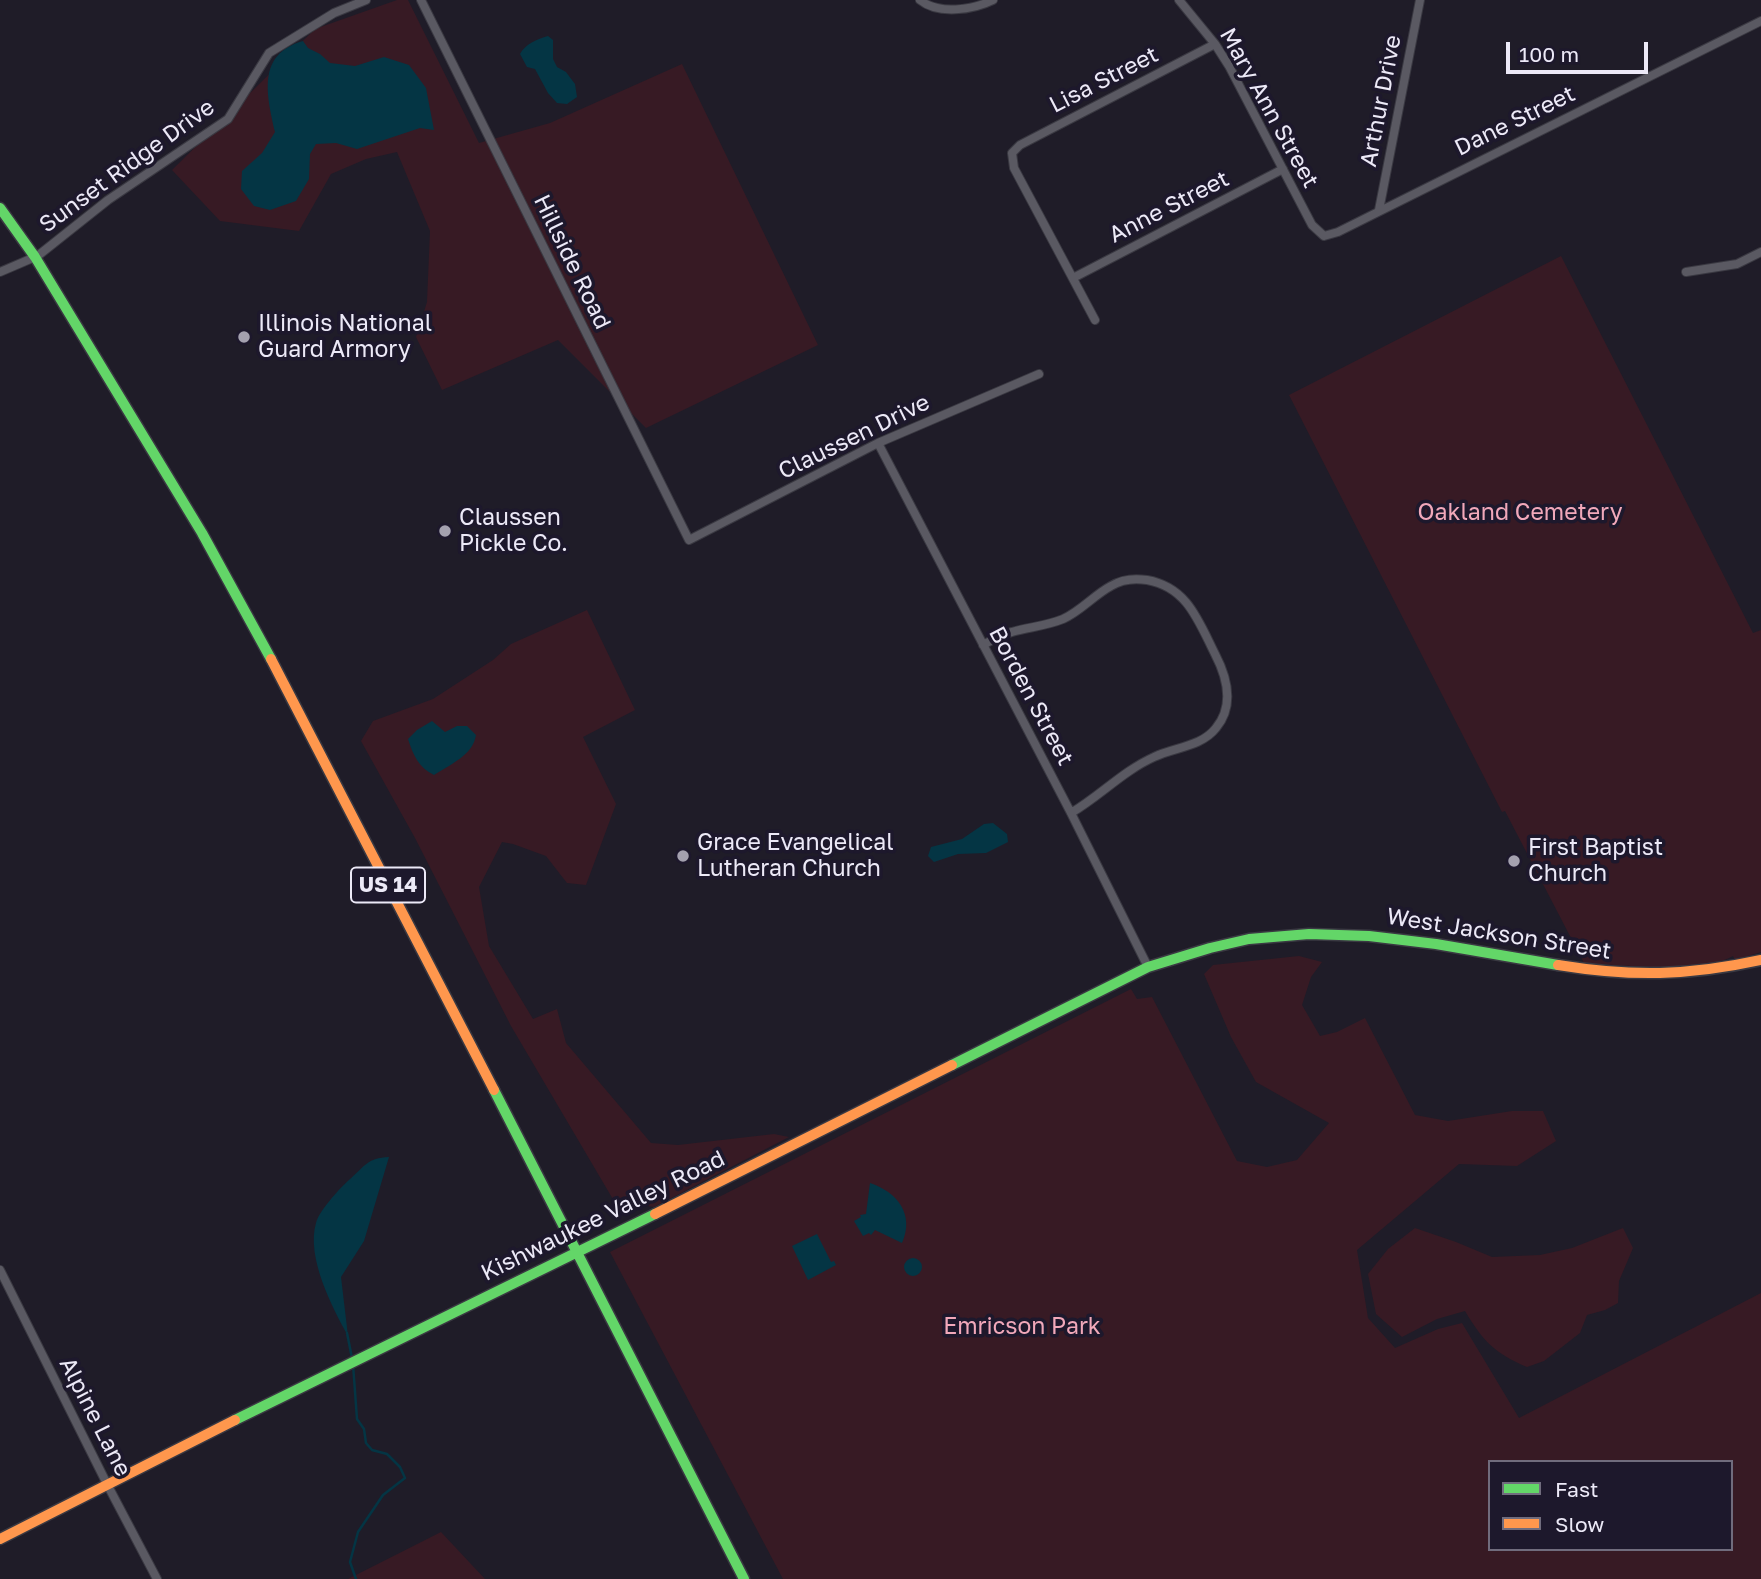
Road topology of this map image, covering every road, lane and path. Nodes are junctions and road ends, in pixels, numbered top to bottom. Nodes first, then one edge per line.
1 (366, 0) edge
2 (421, 0) edge
3 (920, 0) edge
4 (993, 0) edge
5 (1179, 0) edge
6 (1420, 0) edge
7 (1761, 21) edge
8 (1215, 44) junction
9 (1283, 169) junction
10 (0, 208) edge
11 (1379, 210) junction
12 (1324, 236) joint
13 (1761, 252) edge
14 (35, 257) junction
15 (0, 272) edge
16 (1686, 272) dead end
17 (1073, 278) junction
18 (1095, 320) dead end
19 (1039, 374) dead end
20 (878, 443) junction
21 (689, 540) joint
22 (983, 645) junction
23 (1071, 813) junction
24 (1231, 943) joint
25 (1761, 960) edge
26 (1149, 967) junction
27 (578, 1252) junction
28 (0, 1270) edge
29 (107, 1484) junction
30 (0, 1539) edge
31 (158, 1579) edge
32 (744, 1579) edge

1 - 14 street, Sunset Ridge Drive
2 - 21 street, Hillside Road
3 - 4 street
5 - 8 street, Mary Ann Street
6 - 11 street, Arthur Drive
7 - 11 street, Dane Street
8 - 9 street, Mary Ann Street
8 - 17 street, Lisa Street
9 - 12 street, Mary Ann Street
9 - 17 street, Anne Street
10 - 14 street, US 14
11 - 12 street, Dane Street
13 - 16 street
14 - 15 street, Sunset Ridge Drive
14 - 27 street, US 14
17 - 18 street
19 - 20 street, Claussen Drive
20 - 21 street, Claussen Drive
20 - 22 street, Borden Street
22 - 23 street, Borden Street
22 - 23 street
23 - 26 street, Borden Street
24 - 25 street, West Jackson Street
24 - 26 street, Kishwaukee Valley Road
26 - 27 street, Kishwaukee Valley Road
27 - 29 street, Kishwaukee Valley Road
27 - 32 street, US 14
28 - 29 street, Alpine Lane
29 - 30 street, Kishwaukee Valley Road
29 - 31 street, Alpine Lane

